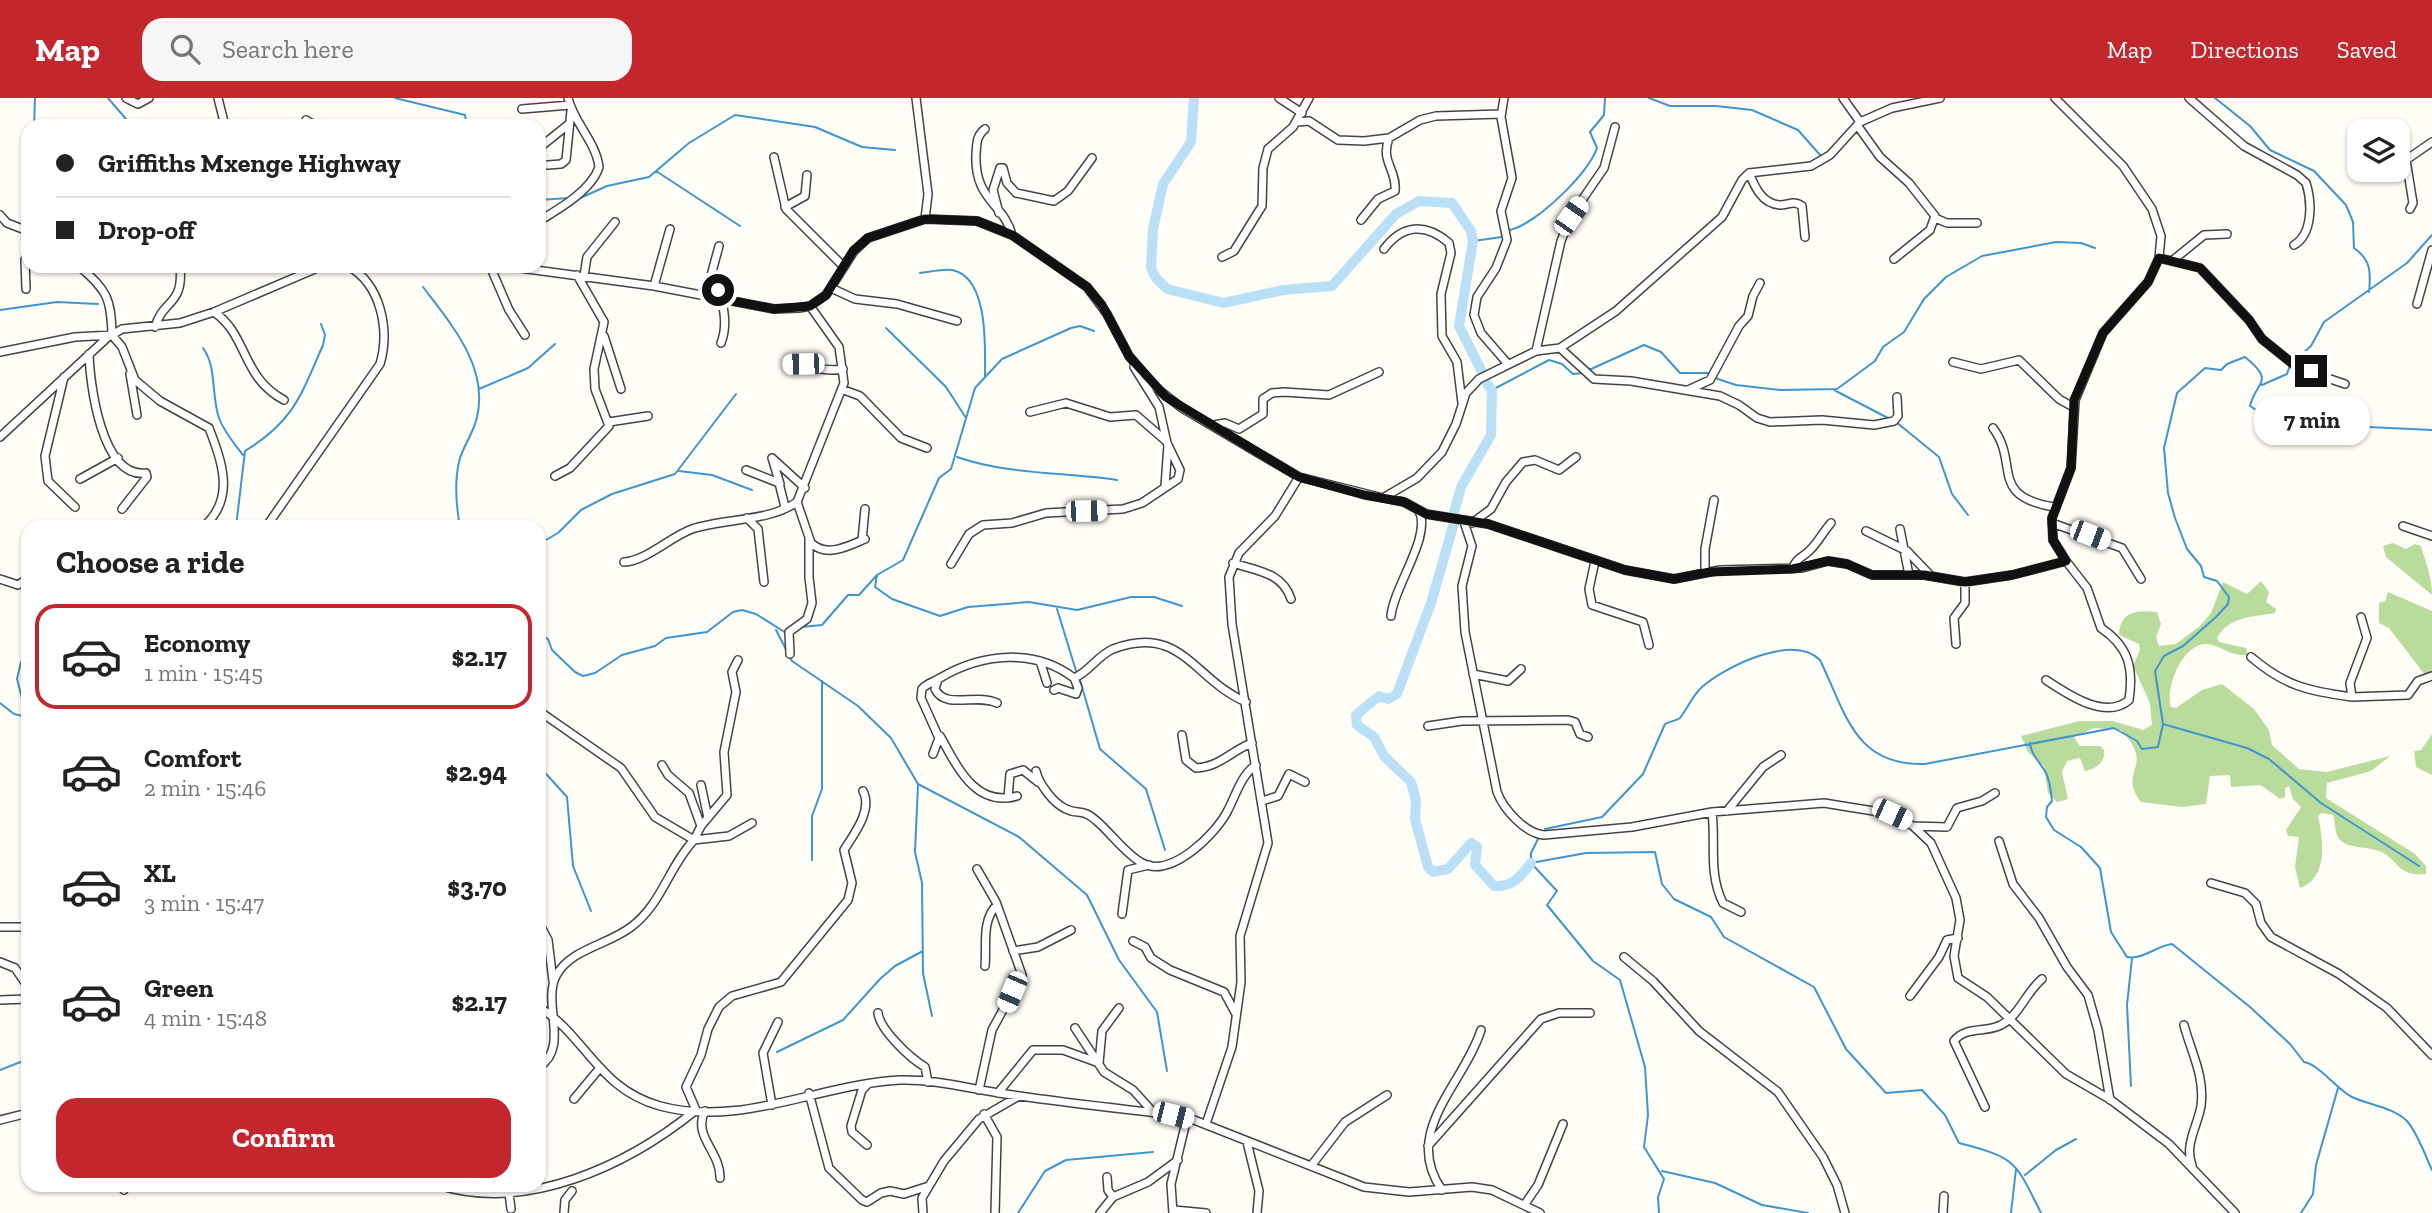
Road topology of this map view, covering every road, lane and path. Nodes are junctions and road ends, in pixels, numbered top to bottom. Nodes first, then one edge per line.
1 (126, 98) edge
2 (149, 98) edge
3 (218, 98) edge
4 (916, 98) edge
5 (1279, 98) edge
6 (1309, 98) edge
7 (1504, 98) edge
8 (1843, 98) edge
9 (1940, 98) edge
10 (2055, 98) edge
11 (2189, 98) edge
12 (570, 104) edge
13 (522, 109) dead end
14 (1302, 113) junction
15 (1501, 114) junction
16 (223, 119) edge
17 (1297, 122) junction
18 (1858, 123) junction
19 (569, 124) junction
20 (1615, 127) dead end
21 (985, 129) dead end
22 (1389, 138) junction
23 (546, 142) edge
24 (2432, 142) edge
25 (774, 157) dead end
26 (1092, 158) dead end
27 (548, 165) dead end
28 (1749, 173) junction
29 (807, 175) dead end
30 (785, 207) junction
31 (2410, 209) dead end
32 (999, 213) junction
33 (0, 215) edge
34 (546, 216) edge
35 (1936, 218) junction
36 (925, 219) junction
37 (1361, 220) dead end
38 (615, 222) dead end
39 (1977, 223) dead end
40 (21, 228) edge
41 (670, 229) dead end
42 (2227, 234) dead end
43 (1012, 235) junction
44 (1805, 237) dead end
45 (2294, 245) dead end
46 (719, 246) dead end
47 (1384, 249) dead end
48 (2432, 250) edge
49 (1222, 257) dead end
50 (2159, 258) junction
51 (1894, 259) dead end
52 (2172, 261) junction
53 (844, 267) junction
54 (546, 271) edge
55 (25, 273) edge
56 (88, 273) edge
57 (180, 273) edge
58 (306, 273) edge
59 (358, 273) edge
60 (493, 273) edge
61 (581, 276) junction
62 (1760, 283) dead end
63 (654, 286) junction
64 (831, 288) junction
65 (26, 289) dead end
66 (723, 299) junction
67 (2417, 304) dead end
68 (810, 306) junction
69 (214, 312) junction
70 (957, 321) dead end
71 (155, 327) junction
72 (603, 334) junction
73 (112, 335) junction
74 (524, 335) dead end
75 (721, 343) dead end
76 (1560, 348) junction
77 (1536, 351) junction
78 (0, 352) edge
79 (89, 354) junction
80 (1129, 356) junction
81 (1953, 362) dead end
82 (1507, 363) junction
83 (788, 365) dead end
84 (843, 369) junction
85 (130, 371) junction
86 (1379, 372) dead end
87 (65, 376) junction
88 (2344, 384) dead end
89 (621, 389) dead end
90 (844, 390) junction
91 (1682, 391) junction
92 (1897, 397) dead end
93 (284, 400) dead end
94 (1462, 403) junction
95 (2073, 407) junction
96 (1030, 412) dead end
97 (137, 415) dead end
98 (648, 416) dead end
99 (609, 422) junction
100 (1214, 425) junction
101 (1993, 428) dead end
102 (0, 436) edge
103 (1168, 444) junction
104 (927, 448) dead end
105 (1576, 457) dead end
106 (118, 458) junction
107 (746, 470) dead end
108 (555, 476) dead end
109 (1299, 477) junction
110 (80, 480) dead end
111 (780, 484) junction
112 (1165, 486) junction
113 (805, 488) junction
114 (1383, 498) junction
115 (1714, 500) dead end
116 (797, 502) junction
117 (75, 507) dead end
118 (2054, 507) junction
119 (785, 508) junction
120 (122, 509) dead end
121 (865, 509) dead end
122 (1418, 509) junction
123 (747, 517) junction
124 (209, 520) edge
125 (271, 520) edge
126 (1468, 523) junction
127 (1831, 523) dead end
128 (2052, 523) junction
129 (2403, 526) dead end
130 (1900, 528) dead end
131 (1866, 531) dead end
132 (808, 534) junction
133 (2432, 536) edge
134 (1907, 551) junction
135 (1595, 561) junction
136 (2066, 561) junction
137 (624, 562) dead end
138 (1233, 563) junction
139 (951, 564) dead end
140 (1793, 569) junction
141 (1705, 573) junction
142 (1909, 575) junction
143 (1930, 575) junction
144 (0, 579) edge
145 (2141, 579) dead end
146 (21, 582) edge
147 (764, 582) dead end
148 (1965, 582) junction
149 (1291, 599) dead end
150 (1391, 616) dead end
151 (2361, 617) dead end
152 (1956, 644) dead end
153 (1648, 645) dead end
154 (790, 654) dead end
155 (2251, 657) dead end
156 (738, 660) dead end
157 (1039, 661) junction
158 (1521, 669) dead end
159 (1473, 674) junction
160 (2432, 676) edge
161 (1074, 678) junction
162 (937, 679) junction
163 (2046, 680) dead end
164 (1047, 683) dead end
165 (1054, 690) dead end
166 (2352, 696) junction
167 (1246, 702) junction
168 (997, 703) dead end
169 (546, 716) edge
170 (1484, 720) junction
171 (1428, 726) dead end
172 (938, 733) junction
173 (1182, 735) dead end
174 (1588, 737) dead end
175 (1252, 743) junction
176 (933, 754) dead end
177 (1781, 755) dead end
178 (662, 765) dead end
179 (1256, 765) junction
180 (1036, 771) dead end
181 (1305, 782) dead end
182 (1041, 783) junction
183 (701, 785) dead end
184 (863, 791) dead end
185 (1994, 793) dead end
186 (1017, 796) dead end
187 (1008, 798) junction
188 (1262, 801) junction
189 (1727, 811) junction
190 (1712, 812) junction
191 (708, 818) junction
192 (752, 823) dead end
193 (701, 826) junction
194 (1913, 826) junction
195 (694, 840) junction
196 (1999, 841) dead end
197 (1149, 865) junction
198 (977, 869) dead end
199 (2211, 883) dead end
200 (997, 905) junction
201 (1741, 912) dead end
202 (1122, 914) dead end
203 (0, 927) edge
204 (21, 927) edge
205 (1071, 930) dead end
206 (546, 936) edge
207 (1958, 938) junction
208 (1133, 941) dead end
209 (1013, 951) junction
210 (1624, 957) dead end
211 (0, 962) edge
212 (985, 966) dead end
213 (21, 977) edge
214 (2042, 979) dead end
215 (554, 981) junction
216 (1910, 996) dead end
217 (21, 999) edge
218 (0, 1000) edge
219 (1119, 1008) dead end
220 (546, 1012) edge
221 (878, 1013) dead end
222 (1590, 1013) dead end
223 (1236, 1014) junction
224 (553, 1016) junction
225 (2010, 1021) junction
226 (778, 1023) dead end
227 (2183, 1025) dead end
228 (1074, 1028) dead end
229 (1481, 1030) dead end
230 (2432, 1055) edge
231 (546, 1061) edge
232 (1099, 1063) junction
233 (599, 1069) junction
234 (928, 1082) junction
235 (868, 1083) junction
236 (979, 1090) junction
237 (809, 1093) junction
238 (998, 1093) junction
239 (1020, 1095) junction
240 (1387, 1095) dead end
241 (574, 1099) dead end
242 (2110, 1100) junction
243 (772, 1105) junction
244 (1986, 1107) dead end
245 (696, 1110) junction
246 (705, 1111) junction
247 (1153, 1112) junction
248 (21, 1114) edge
249 (984, 1114) junction
250 (1187, 1118) junction
251 (0, 1120) edge
252 (1206, 1124) junction
253 (1563, 1124) dead end
254 (1247, 1142) junction
255 (867, 1145) dead end
256 (1428, 1146) junction
257 (1178, 1160) junction
258 (1311, 1166) junction
259 (2194, 1169) junction
260 (1107, 1177) dead end
261 (720, 1178) dead end
262 (598, 1180) dead end
263 (585, 1186) dead end
264 (929, 1186) junction
265 (573, 1190) junction
266 (1442, 1190) junction
267 (449, 1192) edge
268 (507, 1192) edge
269 (560, 1195) dead end
270 (1944, 1196) dead end
271 (1113, 1197) junction
272 (460, 1199) dead end
273 (1525, 1204) junction
274 (522, 1208) dead end
275 (924, 1211) edge
276 (1173, 1211) edge
277 (564, 1213) edge
278 (995, 1213) edge
279 (1100, 1213) edge
280 (1206, 1213) edge
281 (1257, 1213) edge
282 (1540, 1213) edge
283 (1845, 1213) edge
284 (1943, 1213) edge
285 (2235, 1213) edge

1 - 2 street
3 - 16 street
4 - 36 street
5 - 14 street
6 - 14 street
7 - 15 street
8 - 18 street
9 - 18 street
10 - 50 street
11 - 45 street
12 - 13 street
12 - 19 street
12 - 34 street
14 - 17 street
15 - 22 street
15 - 82 street
17 - 22 street
17 - 49 street
18 - 28 street
18 - 35 street
19 - 23 street
19 - 27 street
20 - 77 street
21 - 32 street
22 - 37 street
24 - 31 street
25 - 30 street
26 - 32 street
28 - 44 street
28 - 76 street
29 - 30 street
30 - 53 street
32 - 43 street
33 - 40 street
35 - 39 street
35 - 51 street
36 - 43 street
36 - 53 street
38 - 61 street
41 - 63 street
42 - 52 street
43 - 80 street
46 - 66 street
47 - 94 street
48 - 67 street
50 - 52 street
50 - 95 street
52 - 88 street
53 - 64 street
54 - 61 street
55 - 65 street
56 - 73 street
57 - 71 street
58 - 69 street
59 - 125 street
60 - 74 street
61 - 63 street
61 - 72 street
62 - 91 street
63 - 66 street
64 - 68 street
64 - 70 street
66 - 68 street
66 - 75 street
68 - 84 street
69 - 71 street
69 - 93 street
71 - 73 street
72 - 89 street
72 - 99 street
73 - 78 street
73 - 79 street
73 - 85 street
76 - 77 street
76 - 91 street
77 - 82 street
79 - 87 street
79 - 106 street
80 - 100 street
80 - 103 street
81 - 95 street
82 - 94 street
83 - 84 street
84 - 90 street
85 - 97 street
85 - 124 street
86 - 100 street
87 - 102 street
87 - 117 street
90 - 104 street
90 - 113 street
91 - 92 street
94 - 114 street
95 - 118 street
96 - 103 street
98 - 99 street
99 - 108 street
100 - 109 street
101 - 118 street
103 - 112 street
103 - 112 street
105 - 126 street
106 - 110 street
106 - 120 street
107 - 111 street
109 - 114 street
109 - 138 street
111 - 113 street
111 - 119 street
112 - 139 street
113 - 116 street
114 - 122 street
115 - 141 street
116 - 119 street
116 - 132 street
118 - 128 street
119 - 123 street
121 - 132 street
122 - 126 street
122 - 150 street
123 - 137 street
123 - 147 street
126 - 135 street
126 - 159 street
127 - 140 street
128 - 136 street
128 - 145 street
129 - 133 street
130 - 134 street
131 - 134 street
132 - 154 street
134 - 142 street
134 - 143 street
135 - 141 street
135 - 153 street
136 - 148 street
136 - 163 street
138 - 149 street
138 - 167 street
140 - 141 street
140 - 142 street
142 - 143 street
143 - 148 street
144 - 146 street
148 - 152 street
151 - 166 street
155 - 166 street
156 - 191 street
157 - 161 street
157 - 162 street
157 - 164 street
158 - 159 street
159 - 170 street
160 - 166 street
161 - 165 street
161 - 167 street
162 - 168 street
162 - 172 street
167 - 175 street
169 - 195 street
170 - 171 street
170 - 174 street
170 - 190 street
172 - 176 street
172 - 187 street
173 - 175 street
175 - 179 street
177 - 189 street
178 - 193 street
179 - 188 street
179 - 197 street
180 - 182 street
181 - 188 street
182 - 187 street
182 - 197 street
183 - 191 street
184 - 245 street
185 - 194 street
186 - 187 street
188 - 223 street
189 - 190 street
189 - 194 street
190 - 201 street
191 - 193 street
192 - 195 street
193 - 195 street
194 - 207 street
195 - 215 street
196 - 242 street
197 - 202 street
198 - 200 street
199 - 230 street
200 - 209 street
200 - 212 street
203 - 204 street
205 - 209 street
206 - 215 street
207 - 216 street
207 - 225 street
208 - 223 street
209 - 236 street
210 - 283 street
211 - 213 street
214 - 225 street
215 - 224 street
217 - 218 street
219 - 232 street
220 - 224 street
221 - 234 street
222 - 256 street
223 - 252 street
224 - 231 street
224 - 233 street
225 - 242 street
225 - 244 street
226 - 243 street
227 - 259 street
228 - 232 street
229 - 256 street
232 - 238 street
232 - 247 street
233 - 241 street
233 - 245 street
234 - 235 street
234 - 236 street
235 - 237 street
235 - 255 street
236 - 238 street
237 - 243 street
237 - 264 street
238 - 239 street
239 - 247 street
239 - 249 street
240 - 258 street
242 - 259 street
243 - 246 street
245 - 246 street
245 - 262 street
246 - 261 street
247 - 250 street
248 - 251 street
249 - 264 street
249 - 278 street
250 - 252 street
250 - 257 street
252 - 254 street
253 - 273 street
254 - 258 street
254 - 281 street
256 - 266 street
257 - 271 street
257 - 276 street
258 - 266 street
259 - 285 street
260 - 271 street
263 - 265 street
264 - 275 street
265 - 269 street
265 - 277 street
266 - 273 street
267 - 272 street
268 - 274 street
270 - 284 street
271 - 279 street
273 - 282 street
276 - 280 street

